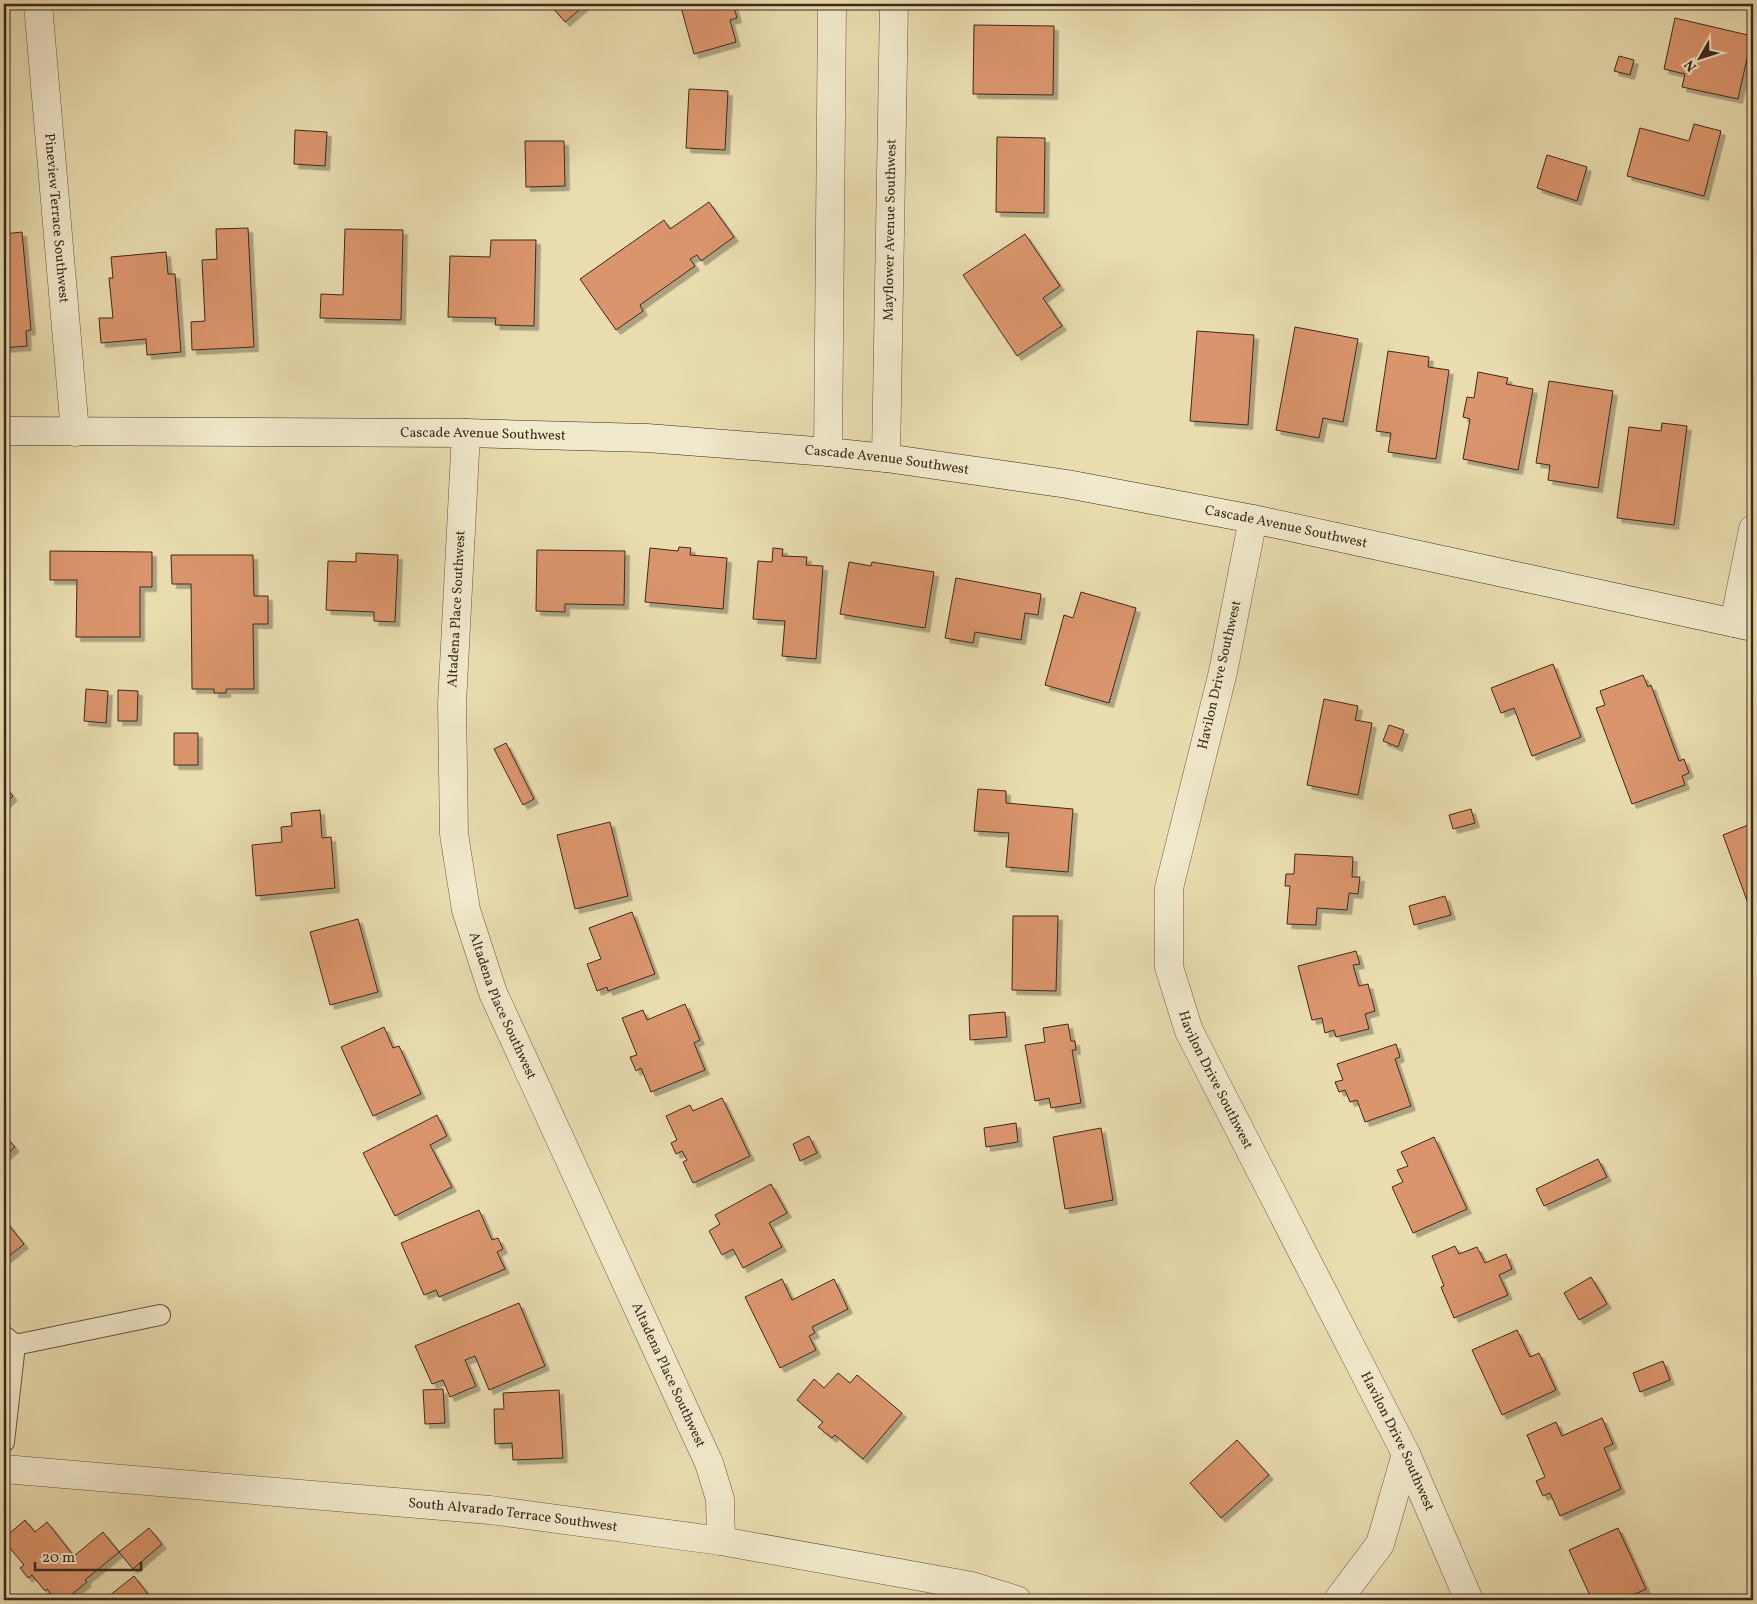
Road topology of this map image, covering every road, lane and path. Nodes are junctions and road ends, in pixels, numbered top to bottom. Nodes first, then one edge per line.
1 (38, 4) edge
2 (832, 4) edge
3 (894, 4) edge
4 (4, 431) edge
5 (75, 432) junction
6 (466, 433) junction
7 (828, 452) junction
8 (886, 458) junction
9 (1253, 519) junction
10 (1753, 530) edge
11 (1744, 625) edge
12 (160, 1315) dead end
13 (9, 1340) edge
14 (4, 1442) edge
15 (1406, 1454) junction
16 (4, 1468) edge
17 (721, 1541) junction
18 (1017, 1600) edge
19 (1338, 1600) edge
20 (1469, 1600) edge

1 - 5 street, Pineview Terrace Southwest
2 - 7 street
3 - 8 street, Mayflower Avenue Southwest
4 - 5 street, Cascade Avenue Southwest
5 - 6 street, Cascade Avenue Southwest
6 - 7 street, Cascade Avenue Southwest
6 - 17 street, Altadena Place Southwest
7 - 8 street, Cascade Avenue Southwest
8 - 9 street, Cascade Avenue Southwest
9 - 11 street, Cascade Avenue Southwest
9 - 15 street, Havilon Drive Southwest
10 - 11 street
12 - 13 lane
13 - 14 lane
15 - 19 street
15 - 20 street, Havilon Drive Southwest
16 - 17 street, South Alvarado Terrace Southwest
17 - 18 street, South Alvarado Terrace Southwest

